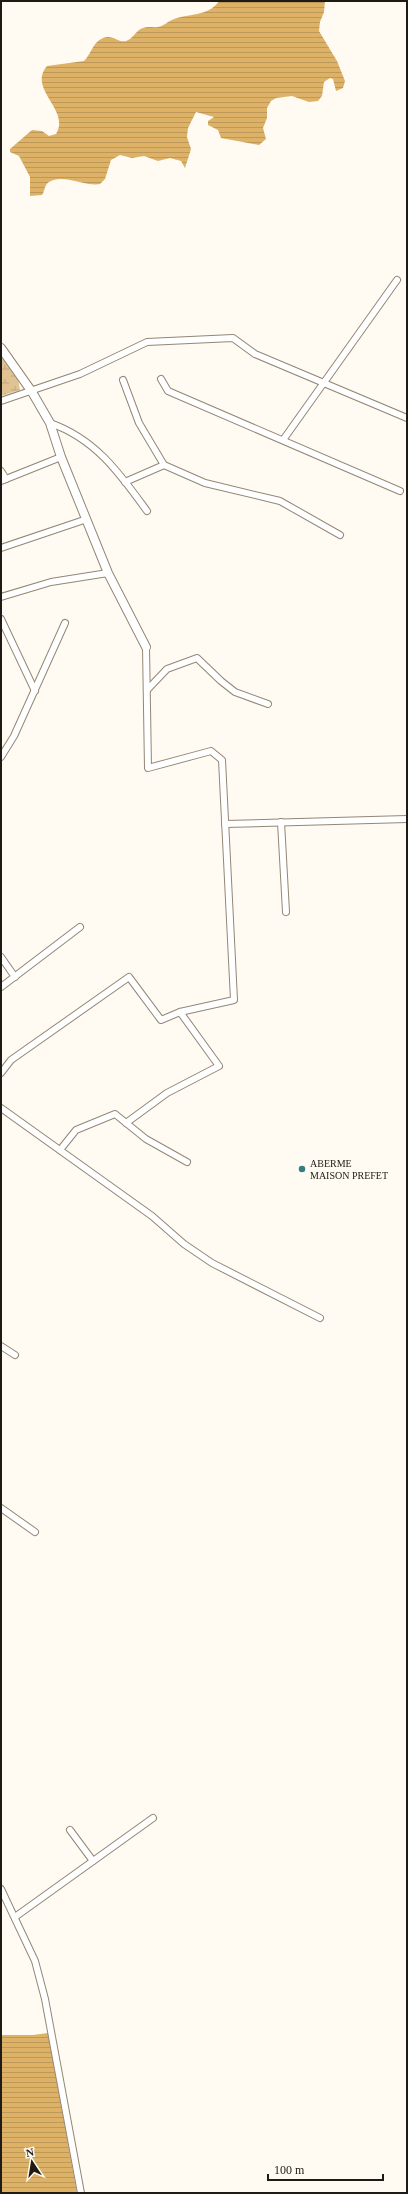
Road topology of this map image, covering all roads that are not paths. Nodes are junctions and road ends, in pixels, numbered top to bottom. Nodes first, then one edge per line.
1 (397, 280) dead end
2 (1, 348) edge
3 (160, 379) dead end
4 (124, 380) dead end
5 (325, 383) junction
6 (32, 392) junction
7 (1, 401) edge
8 (407, 418) edge
9 (50, 423) junction
10 (283, 440) junction
11 (61, 457) junction
12 (164, 465) junction
13 (1, 471) edge
14 (4, 480) edge
15 (125, 482) junction
16 (400, 491) dead end
17 (147, 511) dead end
18 (87, 519) junction
19 (340, 535) dead end
20 (1, 548) edge
21 (108, 573) junction
22 (1, 597) edge
23 (1, 619) edge
24 (65, 623) dead end
25 (146, 647) joint
26 (147, 690) junction
27 (35, 691) junction
28 (268, 704) dead end
29 (1, 757) edge
30 (407, 819) edge
31 (281, 822) junction
32 (225, 824) junction
33 (286, 912) dead end
34 (80, 926) dead end
35 (1, 957) edge
36 (15, 977) junction
37 (1, 987) edge
38 (180, 1012) junction
39 (1, 1073) edge
40 (1, 1108) edge
41 (126, 1123) junction
42 (60, 1150) junction
43 (188, 1162) dead end
44 (320, 1318) dead end
45 (1, 1346) edge
46 (15, 1355) dead end
47 (1, 1508) edge
48 (34, 1532) dead end
49 (153, 1818) dead end
50 (70, 1830) dead end
51 (93, 1861) junction
52 (1, 1889) edge
53 (15, 1917) junction
54 (81, 2193) edge

1 - 5 street
2 - 6 street
3 - 10 street
4 - 12 street
5 - 6 street
5 - 8 street
5 - 10 street
6 - 7 street
6 - 9 street
9 - 11 street
9 - 15 street
10 - 16 street
11 - 14 street
11 - 18 street
12 - 15 street
12 - 19 street
13 - 14 street
15 - 17 street
18 - 20 street
18 - 21 street
21 - 22 street
21 - 25 street
23 - 27 street
24 - 27 street
25 - 26 street
26 - 28 street
26 - 32 street
27 - 29 street
30 - 31 street
31 - 32 street
31 - 33 street
32 - 38 street
34 - 36 street
35 - 36 street
36 - 37 street
38 - 39 street
38 - 41 street
40 - 42 street
41 - 42 street
41 - 43 street
42 - 44 street
45 - 46 street
47 - 48 street
49 - 51 street
50 - 51 street
51 - 53 street
52 - 53 street
53 - 54 street

